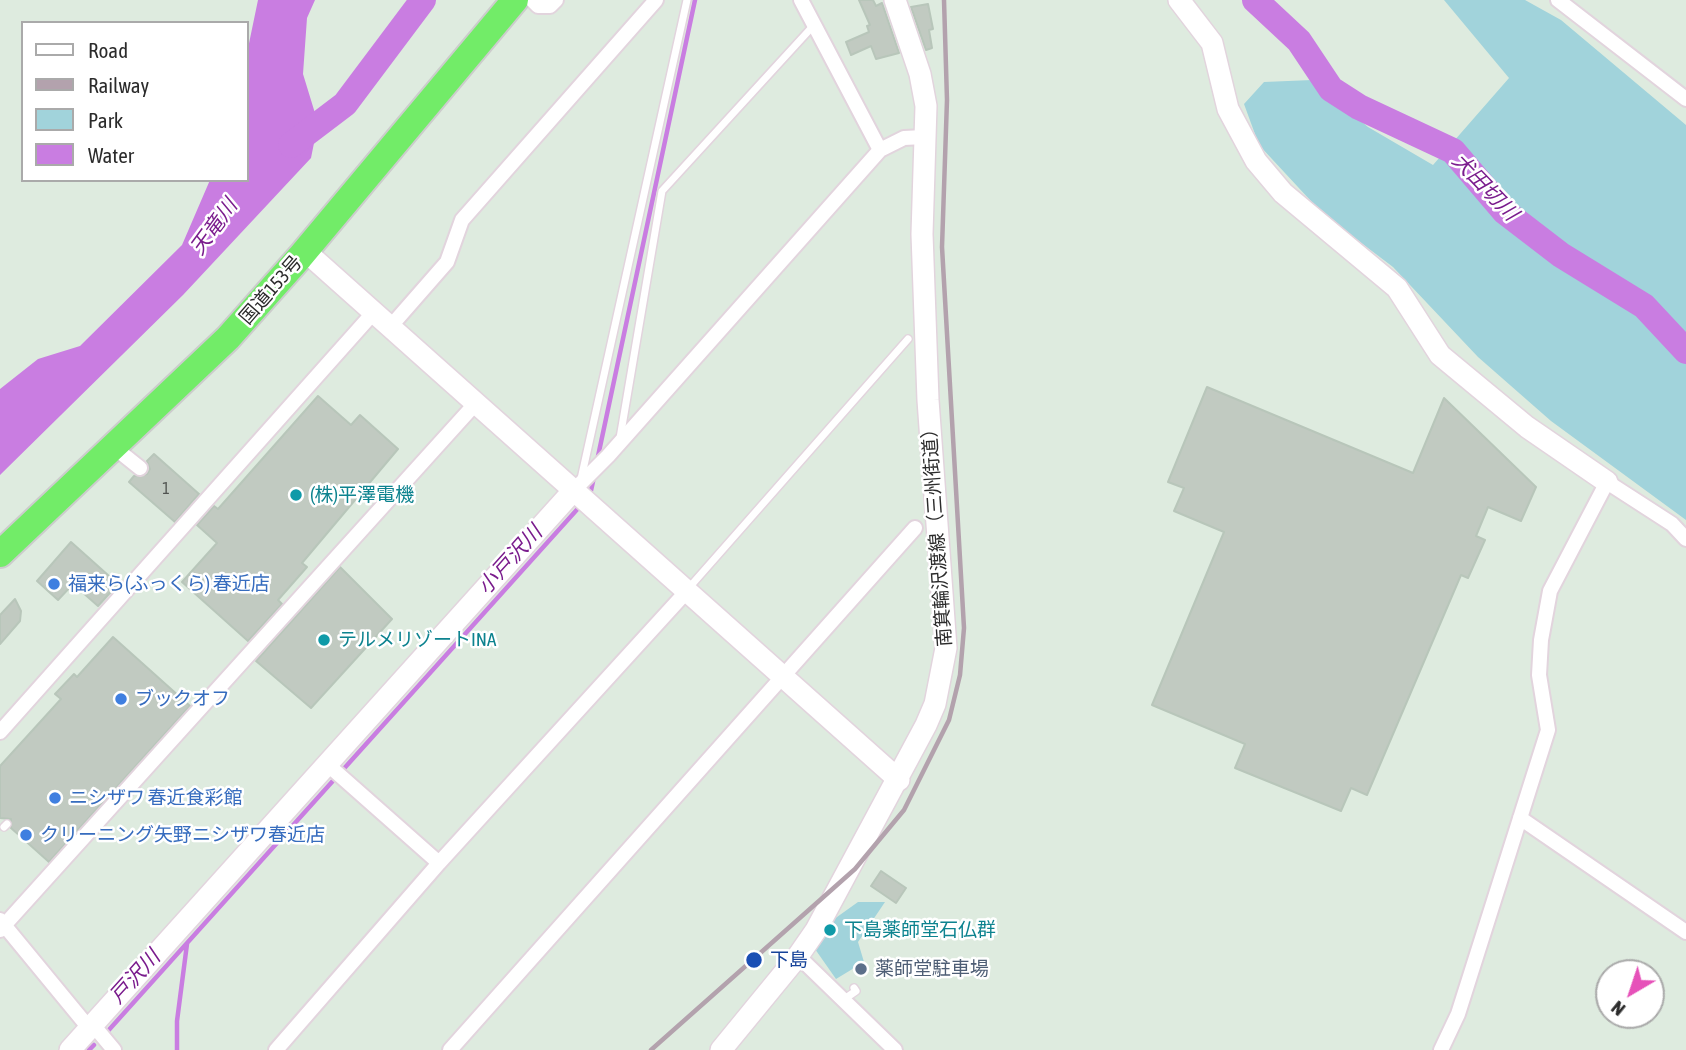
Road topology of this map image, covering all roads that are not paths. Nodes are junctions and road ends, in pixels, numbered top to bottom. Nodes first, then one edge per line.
1 (515, 0) edge
2 (532, 0) edge
3 (556, 0) edge
4 (656, 0) edge
5 (687, 0) edge
6 (801, 0) edge
7 (895, 0) edge
8 (1179, 0) edge
9 (1558, 0) edge
10 (814, 25) junction
11 (1686, 100) edge
12 (924, 136) junction
13 (880, 150) junction
14 (305, 251) junction
15 (374, 312) junction
16 (391, 326) junction
17 (908, 340) dead end
18 (475, 402) junction
19 (619, 444) junction
20 (115, 448) junction
21 (140, 468) dead end
22 (1607, 482) junction
23 (582, 490) junction
24 (915, 527) dead end
25 (1686, 539) edge
26 (0, 554) edge
27 (687, 591) junction
28 (783, 678) junction
29 (0, 732) edge
30 (329, 766) junction
31 (899, 780) junction
32 (1520, 818) junction
33 (439, 863) junction
34 (1, 925) edge
35 (1686, 932) edge
36 (798, 956) junction
37 (853, 988) dead end
38 (842, 1000) junction
39 (91, 1026) junction
40 (70, 1050) edge
41 (114, 1050) edge
42 (276, 1050) edge
43 (450, 1050) edge
44 (721, 1050) edge
45 (895, 1050) edge
46 (1441, 1050) edge

1 - 14 highway, 国道153号
2 - 3 street
4 - 16 street
5 - 23 lane
6 - 10 street
7 - 12 street, 南箕輪沢渡線（三州街道）
8 - 22 street
9 - 11 street
10 - 13 street
10 - 19 lane
12 - 13 street
12 - 31 street, 南箕輪沢渡線（三州街道）
13 - 19 street
14 - 15 street
14 - 20 highway, 国道153号
15 - 16 street
15 - 29 street
16 - 18 street
17 - 27 lane
18 - 23 street
18 - 34 street
19 - 23 street
20 - 21 street
20 - 26 highway, 国道153号
22 - 25 street
22 - 32 street
23 - 27 street
23 - 30 street
24 - 28 street
27 - 28 street
27 - 33 street
28 - 31 street
28 - 43 street
30 - 33 street
30 - 39 street
31 - 36 street, 南箕輪沢渡線（三州街道）
32 - 35 street
32 - 46 street
33 - 42 street
34 - 39 street
36 - 38 street
36 - 44 street, 南箕輪沢渡線（三州街道）
37 - 38 lane
38 - 45 street
39 - 40 street
39 - 41 street

